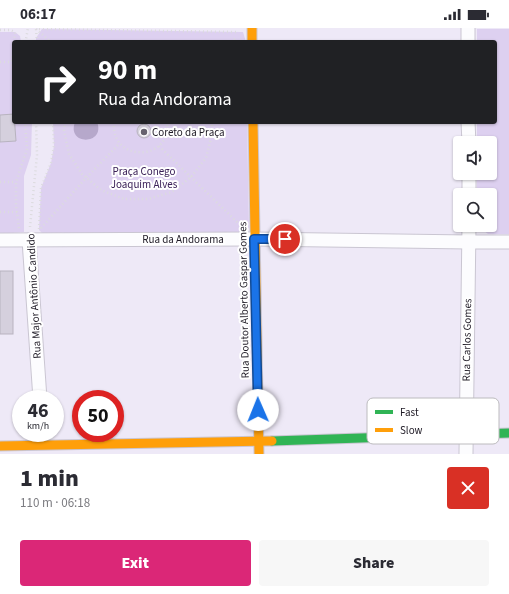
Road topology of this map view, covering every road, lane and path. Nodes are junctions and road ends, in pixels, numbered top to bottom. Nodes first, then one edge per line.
1 (28, 28) edge
2 (252, 28) edge
3 (468, 28) edge
4 (36, 29) edge
5 (0, 30) edge
6 (243, 32) dead end
7 (14, 40) edge
8 (26, 40) edge
9 (37, 40) edge
10 (49, 40) edge
11 (252, 40) edge
12 (468, 40) edge
13 (0, 62) edge
14 (12, 62) edge
15 (26, 124) edge
16 (36, 124) edge
17 (53, 124) edge
18 (65, 124) edge
19 (114, 124) edge
20 (167, 124) edge
21 (212, 124) edge
22 (253, 124) edge
23 (468, 124) edge
24 (468, 136) edge
25 (119, 144) junction
26 (159, 146) junction
27 (191, 177) junction
28 (86, 178) junction
29 (0, 182) edge
30 (16, 182) junction
31 (0, 212) edge
32 (17, 212) junction
33 (242, 227) dead end
34 (39, 230) junction
35 (47, 230) dead end
36 (469, 232) edge
37 (24, 237) junction
38 (254, 239) junction
39 (0, 240) edge
40 (469, 242) junction
41 (509, 242) edge
42 (39, 390) edge
43 (467, 398) edge
44 (499, 433) edge
45 (509, 433) edge
46 (367, 437) edge
47 (259, 441) junction
48 (43, 444) edge
49 (0, 446) edge
50 (259, 454) edge

1 - 8 path
2 - 11 street
3 - 12 street
4 - 6 path
4 - 9 path
4 - 10 path
5 - 7 path
13 - 14 path
15 - 30 path
16 - 37 path, Rua Major Antônio Candido
17 - 34 path
18 - 28 path
19 - 25 path
20 - 26 path
21 - 27 path
22 - 38 street, Rua Doutor Alberto Gaspar Gomes
23 - 24 street
25 - 26 path
25 - 28 path
26 - 27 path
27 - 28 path
27 - 33 path
28 - 34 path
29 - 30 path
30 - 32 path
31 - 32 path
32 - 37 path
34 - 35 path
36 - 40 street, Rua Carlos Gomes
37 - 38 street, Rua da Andorama
37 - 39 street, Rua da Andorama
37 - 42 street, Rua Major Antônio Candido
38 - 40 street, Rua da Andorama
38 - 47 street, Rua Doutor Alberto Gaspar Gomes
40 - 41 street, Rua da Andorama
40 - 43 street, Rua Carlos Gomes
44 - 45 street
46 - 47 street
47 - 48 street
47 - 50 street, Rua Doutor Alberto Gaspar Gomes
48 - 49 street

